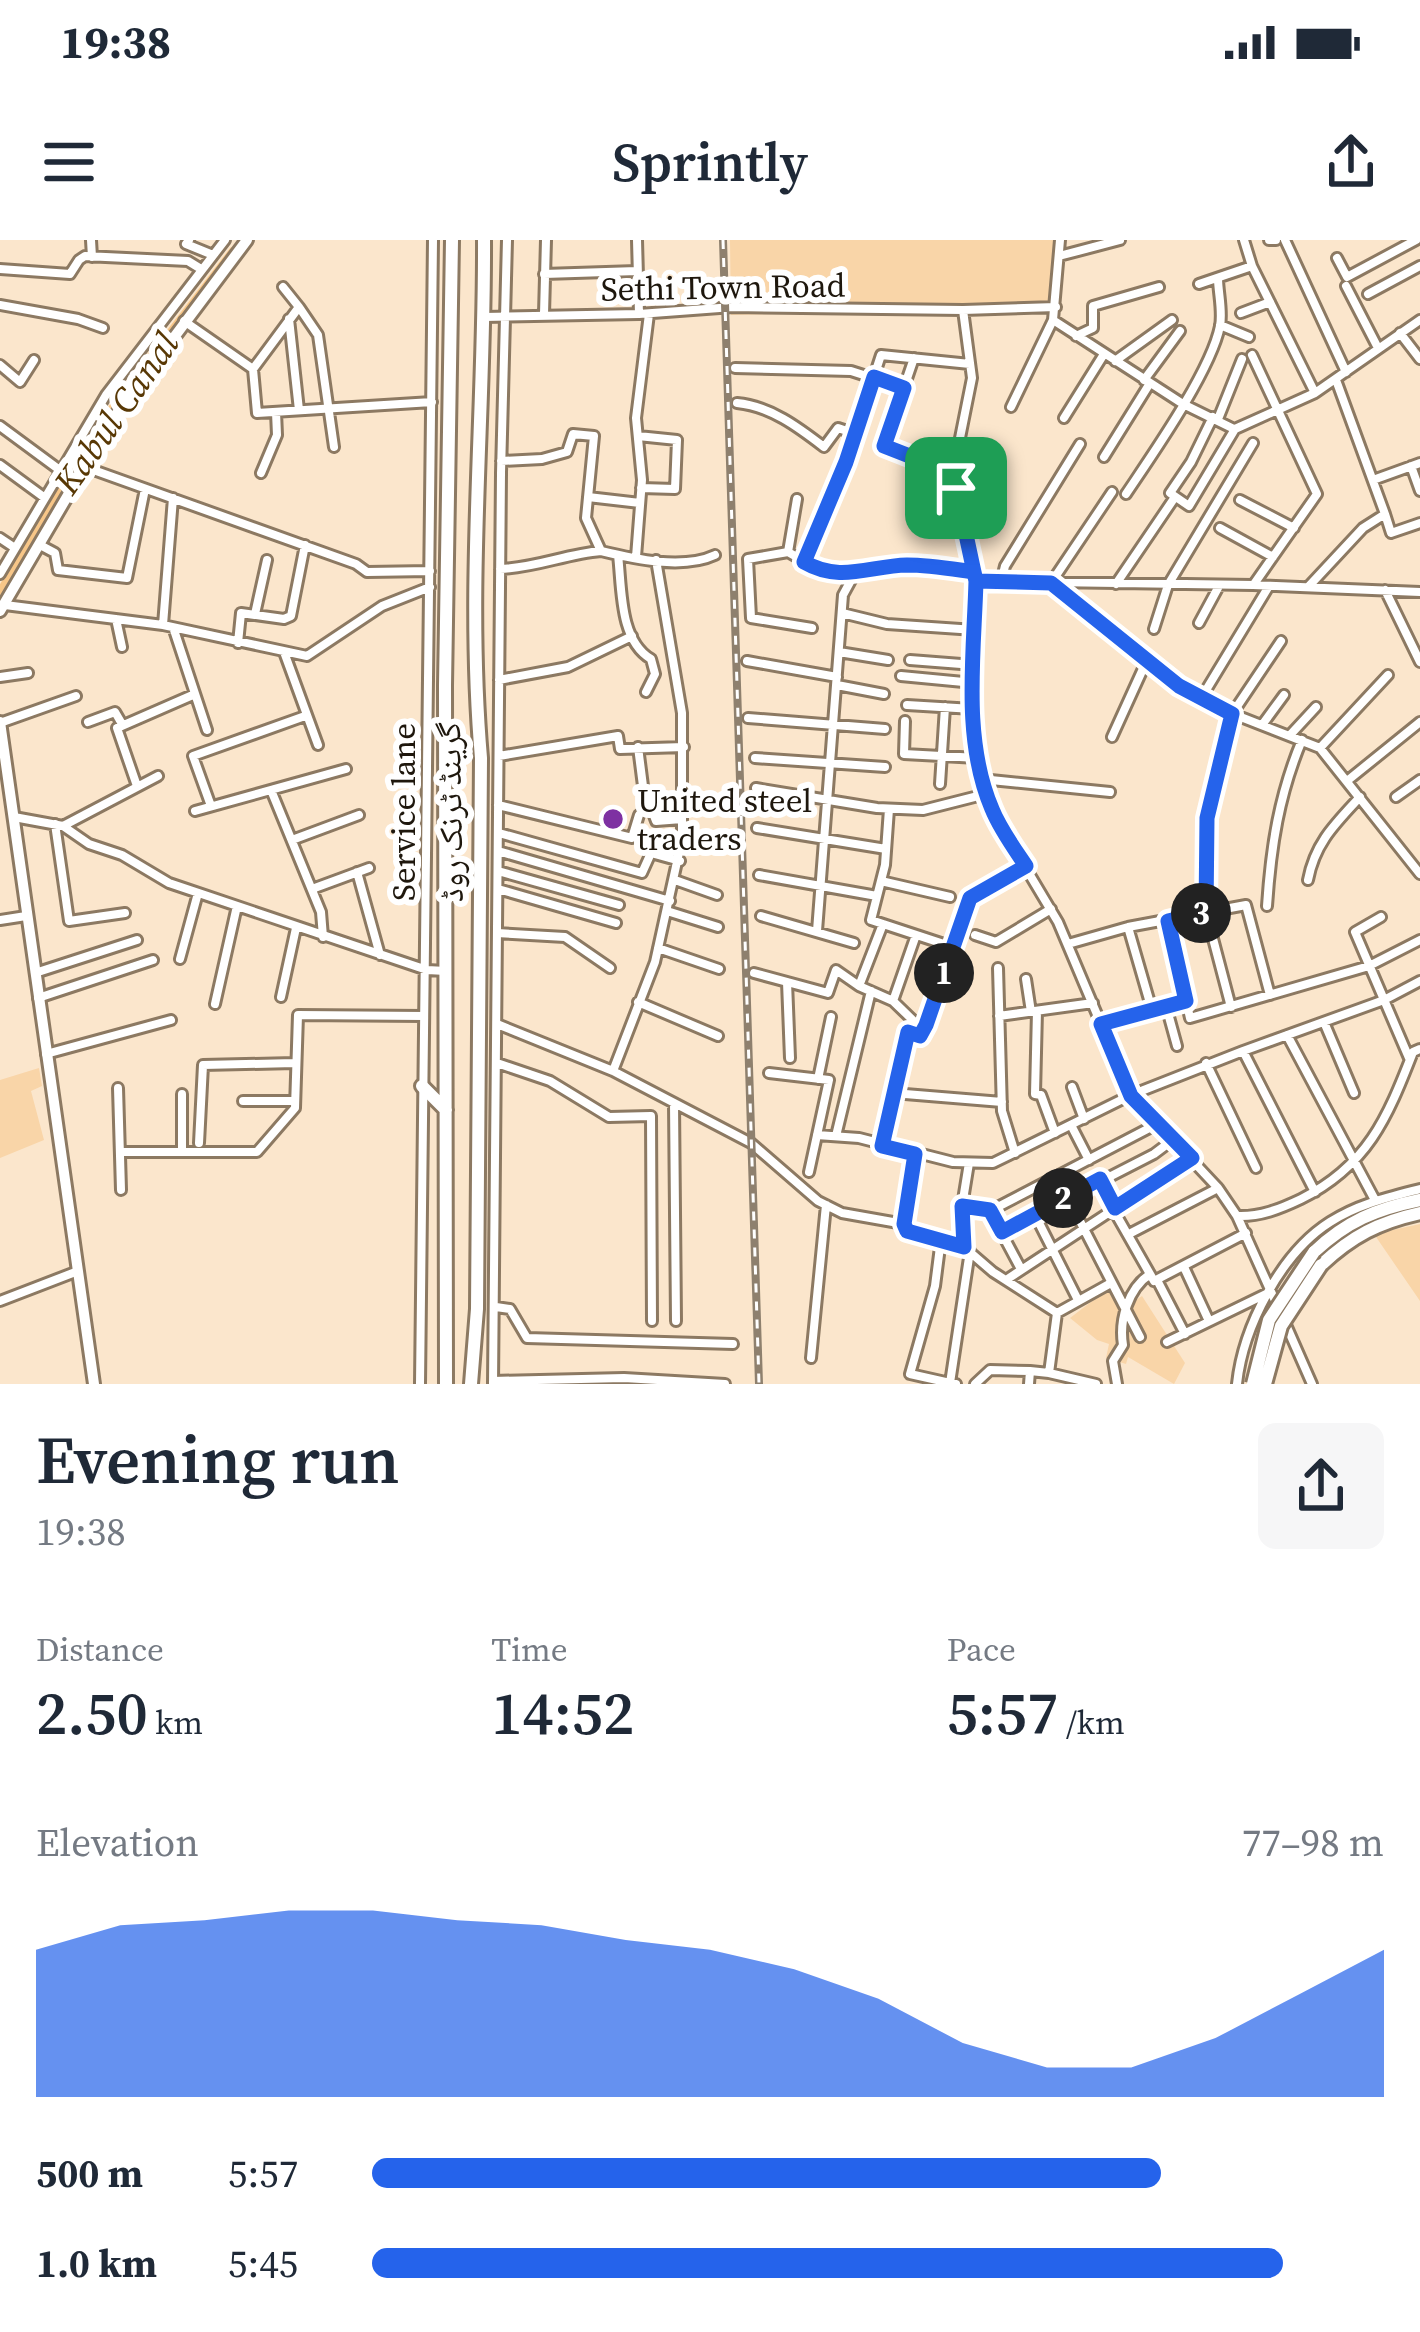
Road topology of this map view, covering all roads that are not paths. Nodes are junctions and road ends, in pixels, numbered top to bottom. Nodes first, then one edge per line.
1 (91, 240) edge
2 (189, 240) edge
3 (224, 240) edge
4 (247, 240) edge
5 (434, 240) edge
6 (452, 240) edge
7 (484, 240) edge
8 (507, 240) edge
9 (546, 240) edge
10 (637, 240) edge
11 (1060, 240) edge
12 (1120, 240) edge
13 (1244, 240) edge
14 (1277, 240) edge
15 (1416, 240) edge
16 (213, 255) junction
17 (1059, 256) junction
18 (92, 257) junction
19 (1336, 258) dead end
20 (1252, 266) junction
21 (1420, 266) edge
22 (0, 269) edge
23 (202, 269) junction
24 (637, 271) junction
25 (544, 274) junction
26 (1217, 278) junction
27 (1199, 284) dead end
28 (1159, 286) dead end
29 (1346, 286) dead end
30 (284, 287) dead end
31 (1367, 294) dead end
32 (1270, 302) junction
33 (0, 304) edge
34 (299, 307) junction
35 (1056, 307) junction
36 (433, 309) junction
37 (963, 310) junction
38 (1241, 313) dead end
39 (544, 314) junction
40 (644, 314) junction
41 (452, 317) junction
42 (484, 317) junction
43 (289, 319) junction
44 (507, 319) junction
45 (1053, 320) junction
46 (1172, 320) dead end
47 (1420, 320) edge
48 (184, 321) junction
49 (1220, 325) junction
50 (103, 328) dead end
51 (1180, 331) dead end
52 (1400, 333) junction
53 (1076, 336) junction
54 (1249, 337) dead end
55 (1378, 348) junction
56 (1104, 354) junction
57 (914, 358) junction
58 (1420, 359) edge
59 (34, 360) dead end
60 (1115, 361) junction
61 (970, 364) junction
62 (0, 365) edge
63 (735, 368) dead end
64 (253, 369) junction
65 (1346, 372) junction
66 (874, 377) junction
67 (1336, 380) junction
68 (1147, 381) junction
69 (904, 388) junction
70 (1315, 393) junction
71 (432, 402) junction
72 (737, 403) dead end
73 (1183, 404) junction
74 (1011, 406) dead end
75 (328, 407) junction
76 (1276, 408) junction
77 (299, 410) junction
78 (276, 412) junction
79 (1064, 418) dead end
80 (1215, 418) junction
81 (0, 426) edge
82 (1235, 429) junction
83 (856, 434) junction
84 (638, 436) junction
85 (1253, 442) dead end
86 (1079, 445) dead end
87 (334, 447) dead end
88 (1104, 457) dead end
89 (501, 461) junction
90 (1416, 464) edge
91 (0, 465) edge
92 (84, 466) junction
93 (477, 466) junction
94 (61, 471) junction
95 (261, 473) dead end
96 (501, 473) junction
97 (953, 473) junction
98 (1373, 480) junction
99 (145, 488) junction
100 (641, 488) junction
101 (1420, 491) edge
102 (1112, 492) dead end
103 (1126, 494) dead end
104 (589, 497) junction
105 (1175, 497) junction
106 (45, 498) junction
107 (173, 498) junction
108 (797, 499) dead end
109 (1240, 500) dead end
110 (640, 503) junction
111 (1385, 514) junction
112 (1420, 523) edge
113 (1220, 528) dead end
114 (1294, 528) junction
115 (0, 538) edge
116 (40, 544) junction
117 (305, 545) junction
118 (15, 548) junction
119 (601, 551) junction
120 (788, 552) junction
121 (618, 555) junction
122 (715, 556) dead end
123 (1273, 556) junction
124 (636, 557) junction
125 (267, 560) dead end
126 (656, 560) junction
127 (804, 562) junction
128 (500, 569) junction
129 (430, 571) junction
130 (856, 573) junction
131 (0, 574) edge
132 (975, 576) junction
133 (1001, 582) junction
134 (1051, 583) junction
135 (1116, 584) junction
136 (1168, 585) junction
137 (1253, 585) junction
138 (475, 586) junction
139 (1220, 586) junction
140 (1269, 586) junction
141 (430, 587) junction
142 (500, 587) junction
143 (1308, 587) junction
144 (1384, 589) junction
145 (1420, 592) edge
146 (2, 608) edge
147 (842, 613) junction
148 (255, 614) junction
149 (116, 620) junction
150 (1198, 623) dead end
151 (168, 627) junction
152 (812, 628) dead end
153 (1154, 629) dead end
154 (975, 630) junction
155 (632, 636) junction
156 (1281, 641) dead end
157 (238, 644) junction
158 (122, 647) dead end
159 (284, 652) junction
160 (839, 652) junction
161 (910, 659) dead end
162 (888, 660) dead end
163 (1147, 660) junction
164 (747, 661) dead end
165 (1420, 662) edge
166 (974, 664) junction
167 (28, 673) dead end
168 (1388, 675) dead end
169 (901, 676) dead end
170 (0, 677) edge
171 (428, 680) junction
172 (500, 680) junction
173 (837, 681) junction
174 (974, 683) junction
175 (445, 685) junction
176 (475, 690) junction
177 (646, 692) dead end
178 (195, 694) junction
179 (884, 694) dead end
180 (1284, 695) dead end
181 (76, 696) dead end
182 (1200, 700) junction
183 (907, 705) dead end
184 (499, 706) junction
185 (1316, 706) dead end
186 (945, 707) junction
187 (973, 709) junction
188 (1232, 714) junction
189 (305, 716) junction
190 (748, 718) dead end
191 (0, 722) edge
192 (88, 722) dead end
193 (905, 722) dead end
194 (1420, 722) edge
195 (122, 724) junction
196 (833, 725) junction
197 (1262, 725) junction
198 (885, 729) dead end
199 (207, 730) dead end
200 (1291, 734) junction
201 (1112, 736) dead end
202 (1303, 740) junction
203 (318, 745) dead end
204 (638, 747) junction
205 (684, 748) junction
206 (1320, 748) junction
207 (499, 752) junction
208 (942, 756) junction
209 (481, 758) junction
210 (755, 758) dead end
211 (978, 758) junction
212 (831, 761) junction
213 (885, 766) dead end
214 (346, 769) dead end
215 (158, 776) dead end
216 (981, 779) junction
217 (1420, 780) edge
218 (1347, 781) junction
219 (940, 784) dead end
220 (137, 787) junction
221 (756, 788) dead end
222 (5, 790) edge
223 (271, 790) junction
224 (1110, 792) dead end
225 (986, 794) junction
226 (1360, 797) junction
227 (1396, 797) dead end
228 (827, 801) junction
229 (498, 805) junction
230 (211, 806) junction
231 (889, 808) junction
232 (195, 811) dead end
233 (359, 814) dead end
234 (639, 815) dead end
235 (13, 817) junction
236 (682, 819) junction
237 (59, 825) junction
238 (757, 828) dead end
239 (499, 832) junction
240 (825, 838) junction
241 (292, 839) junction
242 (886, 849) junction
243 (498, 851) junction
244 (680, 861) junction
245 (1026, 866) junction
246 (369, 868) dead end
247 (357, 872) junction
248 (498, 872) junction
249 (1420, 874) edge
250 (759, 875) dead end
251 (675, 880) junction
252 (1309, 880) dead end
253 (881, 881) junction
254 (821, 884) junction
255 (312, 889) junction
256 (498, 890) junction
257 (198, 893) junction
258 (717, 895) dead end
259 (877, 896) junction
260 (950, 897) dead end
261 (619, 904) dead end
262 (1267, 905) dead end
263 (237, 906) junction
264 (669, 906) junction
265 (1051, 908) junction
266 (1206, 912) junction
267 (125, 913) dead end
268 (26, 916) junction
269 (761, 916) dead end
270 (1381, 916) dead end
271 (0, 920) edge
272 (1168, 921) junction
273 (616, 923) dead end
274 (478, 924) junction
275 (883, 924) junction
276 (718, 927) dead end
277 (1128, 927) junction
278 (296, 928) junction
279 (498, 928) junction
280 (817, 932) junction
281 (975, 934) dead end
282 (916, 935) junction
283 (323, 937) junction
284 (137, 940) dead end
285 (1420, 940) edge
286 (854, 944) dead end
287 (1068, 944) junction
288 (953, 947) junction
289 (658, 948) junction
290 (380, 955) junction
291 (180, 959) dead end
292 (153, 960) dead end
293 (1369, 966) junction
294 (610, 968) dead end
295 (998, 968) dead end
296 (718, 969) dead end
297 (427, 970) junction
298 (446, 970) junction
299 (34, 973) junction
300 (754, 973) dead end
301 (1026, 979) dead end
302 (1420, 981) edge
303 (787, 982) junction
304 (859, 986) junction
305 (871, 992) junction
306 (1270, 995) junction
307 (281, 997) dead end
308 (37, 998) junction
309 (1384, 1000) junction
310 (893, 1001) junction
311 (1186, 1001) junction
312 (638, 1002) junction
313 (1093, 1003) junction
314 (215, 1004) dead end
315 (1166, 1006) junction
316 (1231, 1006) junction
317 (1152, 1010) junction
318 (1034, 1012) junction
319 (424, 1016) junction
320 (998, 1016) junction
321 (831, 1017) dead end
322 (172, 1020) dead end
323 (1324, 1022) junction
324 (496, 1024) junction
325 (1101, 1024) junction
326 (923, 1030) junction
327 (1287, 1035) junction
328 (718, 1036) dead end
329 (1177, 1046) dead end
330 (1420, 1049) edge
331 (1243, 1051) junction
332 (44, 1055) junction
333 (790, 1058) dead end
334 (1410, 1059) junction
335 (295, 1063) junction
336 (497, 1063) junction
337 (1206, 1064) junction
338 (613, 1071) junction
339 (769, 1072) dead end
340 (818, 1079) junction
341 (422, 1086) junction
342 (1072, 1087) dead end
343 (118, 1088) dead end
344 (1354, 1093) dead end
345 (182, 1094) dead end
346 (892, 1094) junction
347 (1131, 1096) junction
348 (243, 1101) dead end
349 (296, 1101) junction
350 (1002, 1102) junction
351 (674, 1103) junction
352 (182, 1106) junction
353 (200, 1106) junction
354 (446, 1110) junction
355 (1084, 1119) junction
356 (477, 1122) junction
357 (496, 1122) junction
358 (1159, 1123) junction
359 (1071, 1125) junction
360 (1055, 1133) junction
361 (818, 1135) junction
362 (836, 1136) junction
363 (1174, 1139) junction
364 (199, 1143) dead end
365 (882, 1146) junction
366 (120, 1152) junction
367 (182, 1153) junction
368 (1015, 1153) junction
369 (915, 1154) junction
370 (1192, 1158) junction
371 (1089, 1160) junction
372 (969, 1163) junction
373 (1353, 1164) junction
374 (1256, 1168) dead end
375 (809, 1172) dead end
376 (1100, 1179) junction
377 (1218, 1188) junction
378 (1420, 1189) edge
379 (121, 1190) dead end
380 (1315, 1192) junction
381 (1067, 1196) junction
382 (1375, 1200) junction
383 (1420, 1201) edge
384 (826, 1205) junction
385 (962, 1206) junction
386 (1114, 1209) junction
387 (990, 1210) junction
388 (1420, 1213) edge
389 (1035, 1215) junction
390 (1237, 1216) junction
391 (904, 1224) junction
392 (1084, 1229) junction
393 (1002, 1232) junction
394 (1129, 1234) junction
395 (1246, 1234) junction
396 (941, 1239) junction
397 (967, 1249) junction
398 (1053, 1250) junction
399 (1318, 1258) junction
400 (1184, 1268) junction
401 (1021, 1270) junction
402 (78, 1271) junction
403 (1153, 1277) junction
404 (1006, 1280) junction
405 (1111, 1282) junction
406 (1271, 1292) junction
407 (1078, 1300) junction
408 (0, 1301) edge
409 (496, 1307) junction
410 (1126, 1311) junction
411 (1057, 1313) junction
412 (652, 1321) dead end
413 (676, 1321) dead end
414 (1209, 1321) junction
415 (1185, 1334) junction
416 (1140, 1337) dead end
417 (1167, 1342) dead end
418 (734, 1344) dead end
419 (812, 1358) dead end
420 (1030, 1371) junction
421 (1049, 1373) junction
422 (444, 1382) edge
423 (473, 1382) edge
424 (493, 1383) edge
425 (953, 1383) edge
426 (94, 1384) edge
427 (420, 1384) edge
428 (725, 1384) edge
429 (975, 1384) edge
430 (1029, 1384) edge
431 (1096, 1384) edge
432 (1118, 1384) edge
433 (1238, 1384) edge
434 (1253, 1384) edge
435 (1265, 1384) edge
436 (1312, 1384) edge

1 - 18 street
2 - 16 street
3 - 16 street
4 - 48 main road
5 - 36 street, Service lane
6 - 41 highway, گرینڈ ٹرنک روڈ
7 - 42 highway, گرینڈ ٹرنک روڈ
8 - 44 street
9 - 25 street
10 - 24 street
11 - 17 street
12 - 17 street
13 - 20 street
14 - 65 street
15 - 19 street
16 - 23 street
17 - 35 street
18 - 22 street
18 - 23 street
20 - 26 street
20 - 32 street
21 - 31 street
23 - 94 street
24 - 25 street
24 - 40 street
25 - 39 street
26 - 27 street
26 - 49 street
28 - 53 street
29 - 55 street
30 - 34 street
32 - 38 street
32 - 70 street
33 - 50 street
34 - 43 street
34 - 75 street
35 - 37 street, Sethi Town Road
35 - 45 street
36 - 41 street
36 - 71 street, Service lane
37 - 40 street, Sethi Town Road
37 - 61 street
39 - 40 street, Sethi Town Road
39 - 44 street, Sethi Town Road
40 - 84 street
41 - 175 highway, گرینڈ ٹرنک روڈ
42 - 44 street, Sethi Town Road
42 - 93 highway, گرینڈ ٹرنک روڈ
43 - 64 street
43 - 77 street
44 - 89 street
45 - 53 street
45 - 74 street
46 - 60 street
47 - 52 street
48 - 64 street
48 - 92 main road
49 - 54 street
49 - 73 street
51 - 68 street
52 - 55 street
52 - 58 street
53 - 56 street
55 - 65 street
56 - 60 street
56 - 79 street
57 - 61 street
57 - 66 street
57 - 69 street
59 - 62 street
60 - 68 street
61 - 97 street
63 - 66 street
64 - 78 street
65 - 67 street
66 - 69 street
66 - 83 street
67 - 70 street
67 - 98 street
68 - 73 street
68 - 88 street
69 - 97 street
70 - 76 street
71 - 75 street
71 - 129 street, Service lane
72 - 83 street
73 - 80 street
73 - 103 street
75 - 77 street
75 - 87 street
76 - 80 street
76 - 82 street
76 - 114 street
77 - 78 street
78 - 95 street
80 - 82 street
80 - 105 street
81 - 94 street
82 - 105 street
83 - 127 street
84 - 100 street
84 - 100 street
85 - 136 street
86 - 133 street
89 - 96 street
89 - 104 street
90 - 98 street
90 - 101 street
91 - 106 street
92 - 99 street
92 - 116 main road
93 - 96 street
93 - 138 highway, گرینڈ ٹرنک روڈ
94 - 106 street
96 - 128 street
97 - 132 street
98 - 111 street
99 - 107 street
99 - 116 street
100 - 110 street
102 - 134 street
104 - 110 street
104 - 119 street
105 - 135 street
106 - 118 street
107 - 117 street
107 - 151 street
108 - 120 street
109 - 114 street
110 - 124 street
111 - 112 street
111 - 143 street
113 - 123 street
114 - 123 street
115 - 118 street
116 - 146 main road
117 - 129 street
117 - 148 street
118 - 131 street
119 - 121 street
119 - 128 street
120 - 127 street
120 - 152 street
121 - 124 street
121 - 155 street
122 - 126 street
123 - 137 street
124 - 126 street
125 - 148 street
126 - 205 street
127 - 130 street
128 - 142 street
129 - 141 street, Service lane
130 - 132 street
130 - 147 street
132 - 133 street
132 - 154 street
133 - 134 street
134 - 135 street
134 - 163 street
135 - 136 street
136 - 139 street
136 - 153 street
137 - 139 street
137 - 140 street
138 - 142 street
138 - 176 highway, گرینڈ ٹرنک روڈ
139 - 150 street
140 - 143 street
140 - 182 street
141 - 159 street
141 - 171 street, Service lane
142 - 172 street
143 - 144 street
144 - 145 street
144 - 165 street
146 - 149 street
147 - 154 street
147 - 160 street
148 - 157 street
149 - 151 street
149 - 158 street
151 - 157 street
151 - 178 street
154 - 166 street
155 - 172 street
155 - 177 street
156 - 188 street
157 - 159 street
159 - 189 street
160 - 162 street
160 - 173 street
161 - 166 street
163 - 182 street
163 - 201 street
164 - 173 street
166 - 174 street
167 - 170 street
168 - 206 street
169 - 174 street
171 - 175 street
171 - 297 street, Service lane
172 - 184 street
173 - 179 street
173 - 196 street
174 - 187 street
175 - 298 highway, گرینڈ ٹرنک روڈ
176 - 184 street
176 - 209 highway, گرینڈ ٹرنک روڈ
178 - 195 street
178 - 199 street
180 - 197 street
181 - 191 street
182 - 188 street
183 - 186 street
184 - 207 street
185 - 200 street
186 - 187 street
186 - 208 street
187 - 211 street
188 - 197 street
188 - 266 street
189 - 203 street
189 - 230 street
190 - 196 street
191 - 222 main road
192 - 195 street
193 - 208 street
194 - 218 street
195 - 220 street
196 - 198 street
196 - 212 street
197 - 200 street
200 - 202 street
202 - 206 street
202 - 262 street
204 - 205 street
204 - 207 street
204 - 236 street
205 - 236 street
206 - 218 street
207 - 209 street
207 - 229 street
208 - 211 street
208 - 219 street
209 - 274 highway, گرینڈ ٹرنک روڈ
210 - 212 street
211 - 216 street
212 - 213 street
212 - 228 street
214 - 223 street
215 - 220 street
216 - 224 street
216 - 225 street
217 - 227 street
218 - 226 street
220 - 237 street
221 - 228 street
222 - 235 main road
223 - 230 street
223 - 241 street
225 - 231 street
225 - 245 street
226 - 249 street
226 - 252 street
228 - 231 street
228 - 240 street
229 - 234 street
229 - 239 street
230 - 232 street
231 - 242 street
233 - 241 street
235 - 237 street
235 - 268 main road
236 - 244 street
237 - 257 street
237 - 267 street
238 - 240 street
239 - 243 street
239 - 244 street
240 - 242 street
240 - 254 street
241 - 255 street
242 - 253 street
243 - 248 street
243 - 264 street
244 - 251 street
245 - 265 street
245 - 288 street
246 - 247 street
247 - 255 street
247 - 290 street
248 - 256 street
248 - 261 street
250 - 254 street
251 - 258 street
251 - 264 street
253 - 259 street
253 - 260 street
254 - 259 street
254 - 280 street
255 - 283 street
256 - 273 street
256 - 279 street
257 - 263 street
257 - 291 street
259 - 275 street
263 - 278 street
263 - 314 street
264 - 276 street
264 - 289 street
265 - 281 street
265 - 287 street
266 - 272 street
266 - 306 street
266 - 316 street
268 - 271 street
268 - 299 main road
269 - 280 street
270 - 293 street
272 - 277 street
272 - 311 street
274 - 279 street
274 - 356 highway, گرینڈ ٹرنک روڈ
275 - 282 street
275 - 304 street
277 - 287 street
277 - 317 street
278 - 283 street
278 - 307 street
279 - 294 street
279 - 324 street
280 - 286 street
282 - 288 street
282 - 310 street
283 - 290 street
284 - 299 street
285 - 293 street
287 - 313 street
288 - 326 street
289 - 296 street
289 - 312 street
290 - 297 street
292 - 308 street
293 - 306 street
293 - 309 street
295 - 320 street
297 - 298 street
297 - 319 street, Service lane
298 - 354 highway, گرینڈ ٹرنک روڈ
299 - 308 main road
300 - 303 street
301 - 318 street
302 - 309 street
303 - 304 street
303 - 333 street
304 - 305 street
305 - 310 street
305 - 362 street
306 - 316 street
308 - 332 main road
309 - 323 street
309 - 334 street
310 - 326 street
311 - 315 street
311 - 316 street
312 - 328 street
312 - 338 street
313 - 318 street
313 - 325 street
315 - 317 street
315 - 329 street
317 - 325 street
318 - 320 street
318 - 360 street
319 - 335 street
319 - 341 street, Service lane
320 - 350 street
321 - 340 street
322 - 332 street
323 - 327 street
323 - 344 street
324 - 336 street
324 - 338 street
325 - 347 street
326 - 346 street
327 - 331 street
327 - 373 street
330 - 334 street
331 - 337 street
331 - 380 street
332 - 402 main road
334 - 373 street
335 - 349 street
335 - 353 street
336 - 357 street
336 - 412 street
337 - 347 street
337 - 374 street
338 - 351 street
339 - 340 street
340 - 361 street
341 - 354 highway
341 - 427 street, Service lane
342 - 355 street
343 - 366 street
345 - 352 street
346 - 350 street
346 - 365 street
347 - 355 street
347 - 358 street
348 - 349 street
349 - 367 street
350 - 368 street
351 - 384 street
351 - 413 street
352 - 353 street
352 - 367 street
353 - 364 street
354 - 422 highway, گرینڈ ٹرنک روڈ
355 - 359 street
356 - 357 street
356 - 423 highway, گرینڈ ٹرنک روڈ
357 - 409 street
358 - 363 street
358 - 371 street
359 - 360 street
359 - 371 street
360 - 368 street
361 - 362 street
361 - 375 street
362 - 365 street
363 - 370 street
363 - 376 street
365 - 369 street
366 - 367 street
366 - 379 street
368 - 372 street
369 - 372 street
369 - 391 street
370 - 377 street
370 - 386 street
371 - 387 street
372 - 385 street
373 - 380 street
373 - 382 street
376 - 381 street
376 - 386 street
377 - 390 street
377 - 394 street
378 - 382 street
380 - 390 street
381 - 389 street
381 - 392 street
382 - 406 street
383 - 399 highway
384 - 391 street
384 - 419 street
385 - 387 street
385 - 397 street
386 - 392 street
386 - 394 street
387 - 393 street
388 - 399 highway
389 - 393 street
389 - 398 street
390 - 395 street
391 - 396 street
392 - 398 street
392 - 405 street
393 - 401 street
394 - 403 street
395 - 400 street
395 - 406 street
396 - 397 street
396 - 425 street
397 - 404 street
397 - 425 street
398 - 401 street
398 - 407 street
399 - 434 highway, bridge
399 - 435 highway, bridge
400 - 403 street
400 - 414 street
401 - 404 street
402 - 408 street
402 - 426 main road
403 - 410 street
403 - 415 street
404 - 411 street
405 - 407 street
405 - 410 street
406 - 414 street
406 - 433 street
406 - 436 street
407 - 411 street
409 - 418 street
409 - 424 street
410 - 416 street
410 - 432 street
411 - 421 street
414 - 415 street
415 - 417 street
420 - 421 street
420 - 429 street
420 - 430 street
421 - 431 street
424 - 428 street

